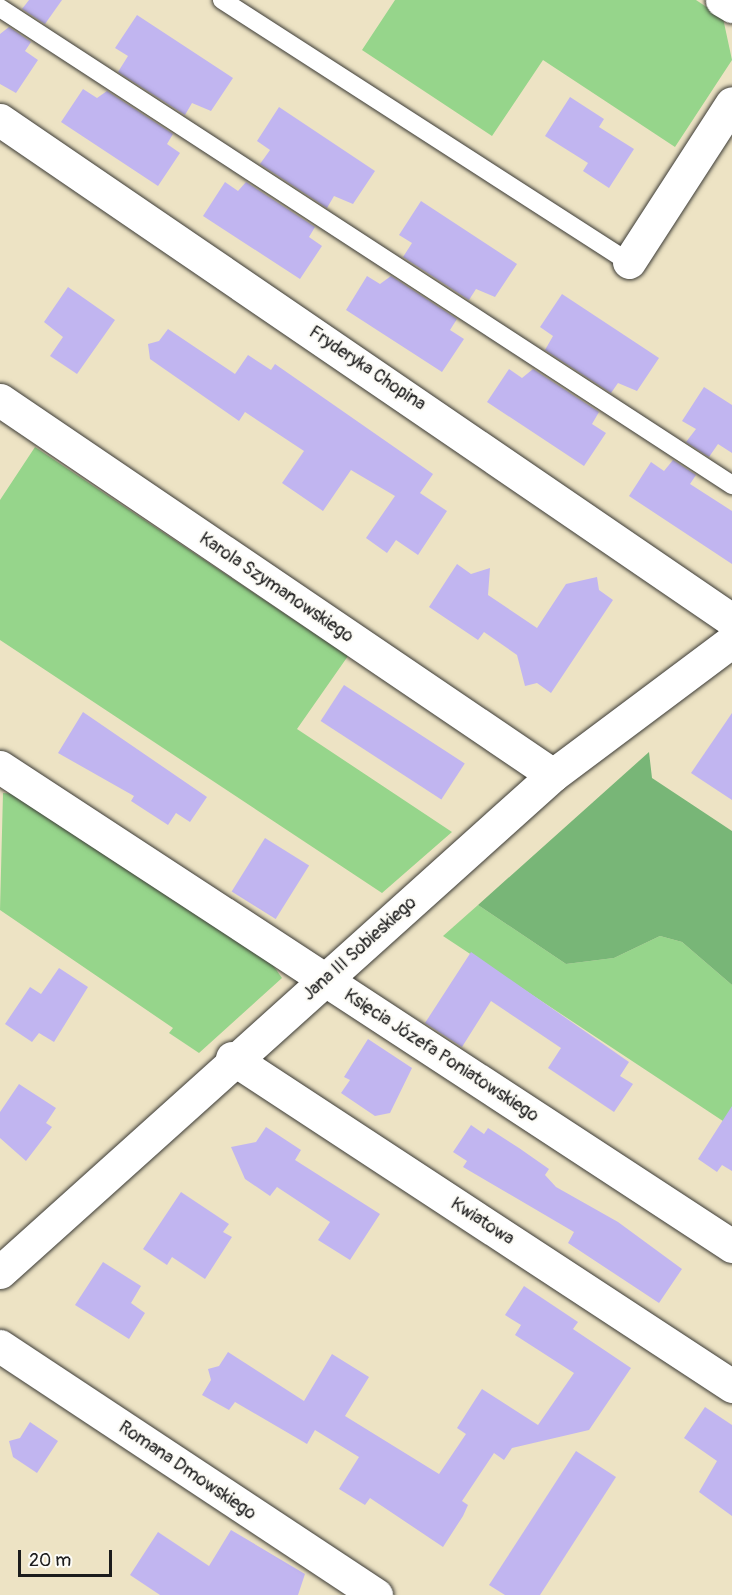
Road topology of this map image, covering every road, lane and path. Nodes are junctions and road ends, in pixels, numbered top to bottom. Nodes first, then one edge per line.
1 (222, 0) edge
2 (722, 0) edge
3 (732, 6) edge
4 (0, 8) edge
5 (732, 103) edge
6 (0, 120) edge
7 (628, 262) joint
8 (0, 400) edge
9 (732, 485) edge
10 (732, 620) edge
11 (732, 641) edge
12 (0, 767) edge
13 (553, 775) junction
14 (326, 981) junction
15 (232, 1058) junction
16 (732, 1246) edge
17 (0, 1272) edge
18 (0, 1346) edge
19 (732, 1386) edge
20 (375, 1595) edge

1 - 7 lane
2 - 3 street
4 - 9 lane
5 - 7 street
6 - 10 street, Fryderyka Chopina
8 - 13 street, Karola Szymanowskiego
11 - 13 street, Jana III Sobieskiego
12 - 14 street, Księcia Józefa Poniatowskiego
13 - 14 street, Jana III Sobieskiego
14 - 15 street, Jana III Sobieskiego
14 - 16 street, Księcia Józefa Poniatowskiego
15 - 17 street, Jana III Sobieskiego
15 - 19 street, Kwiatowa
18 - 20 street, Romana Dmowskiego

